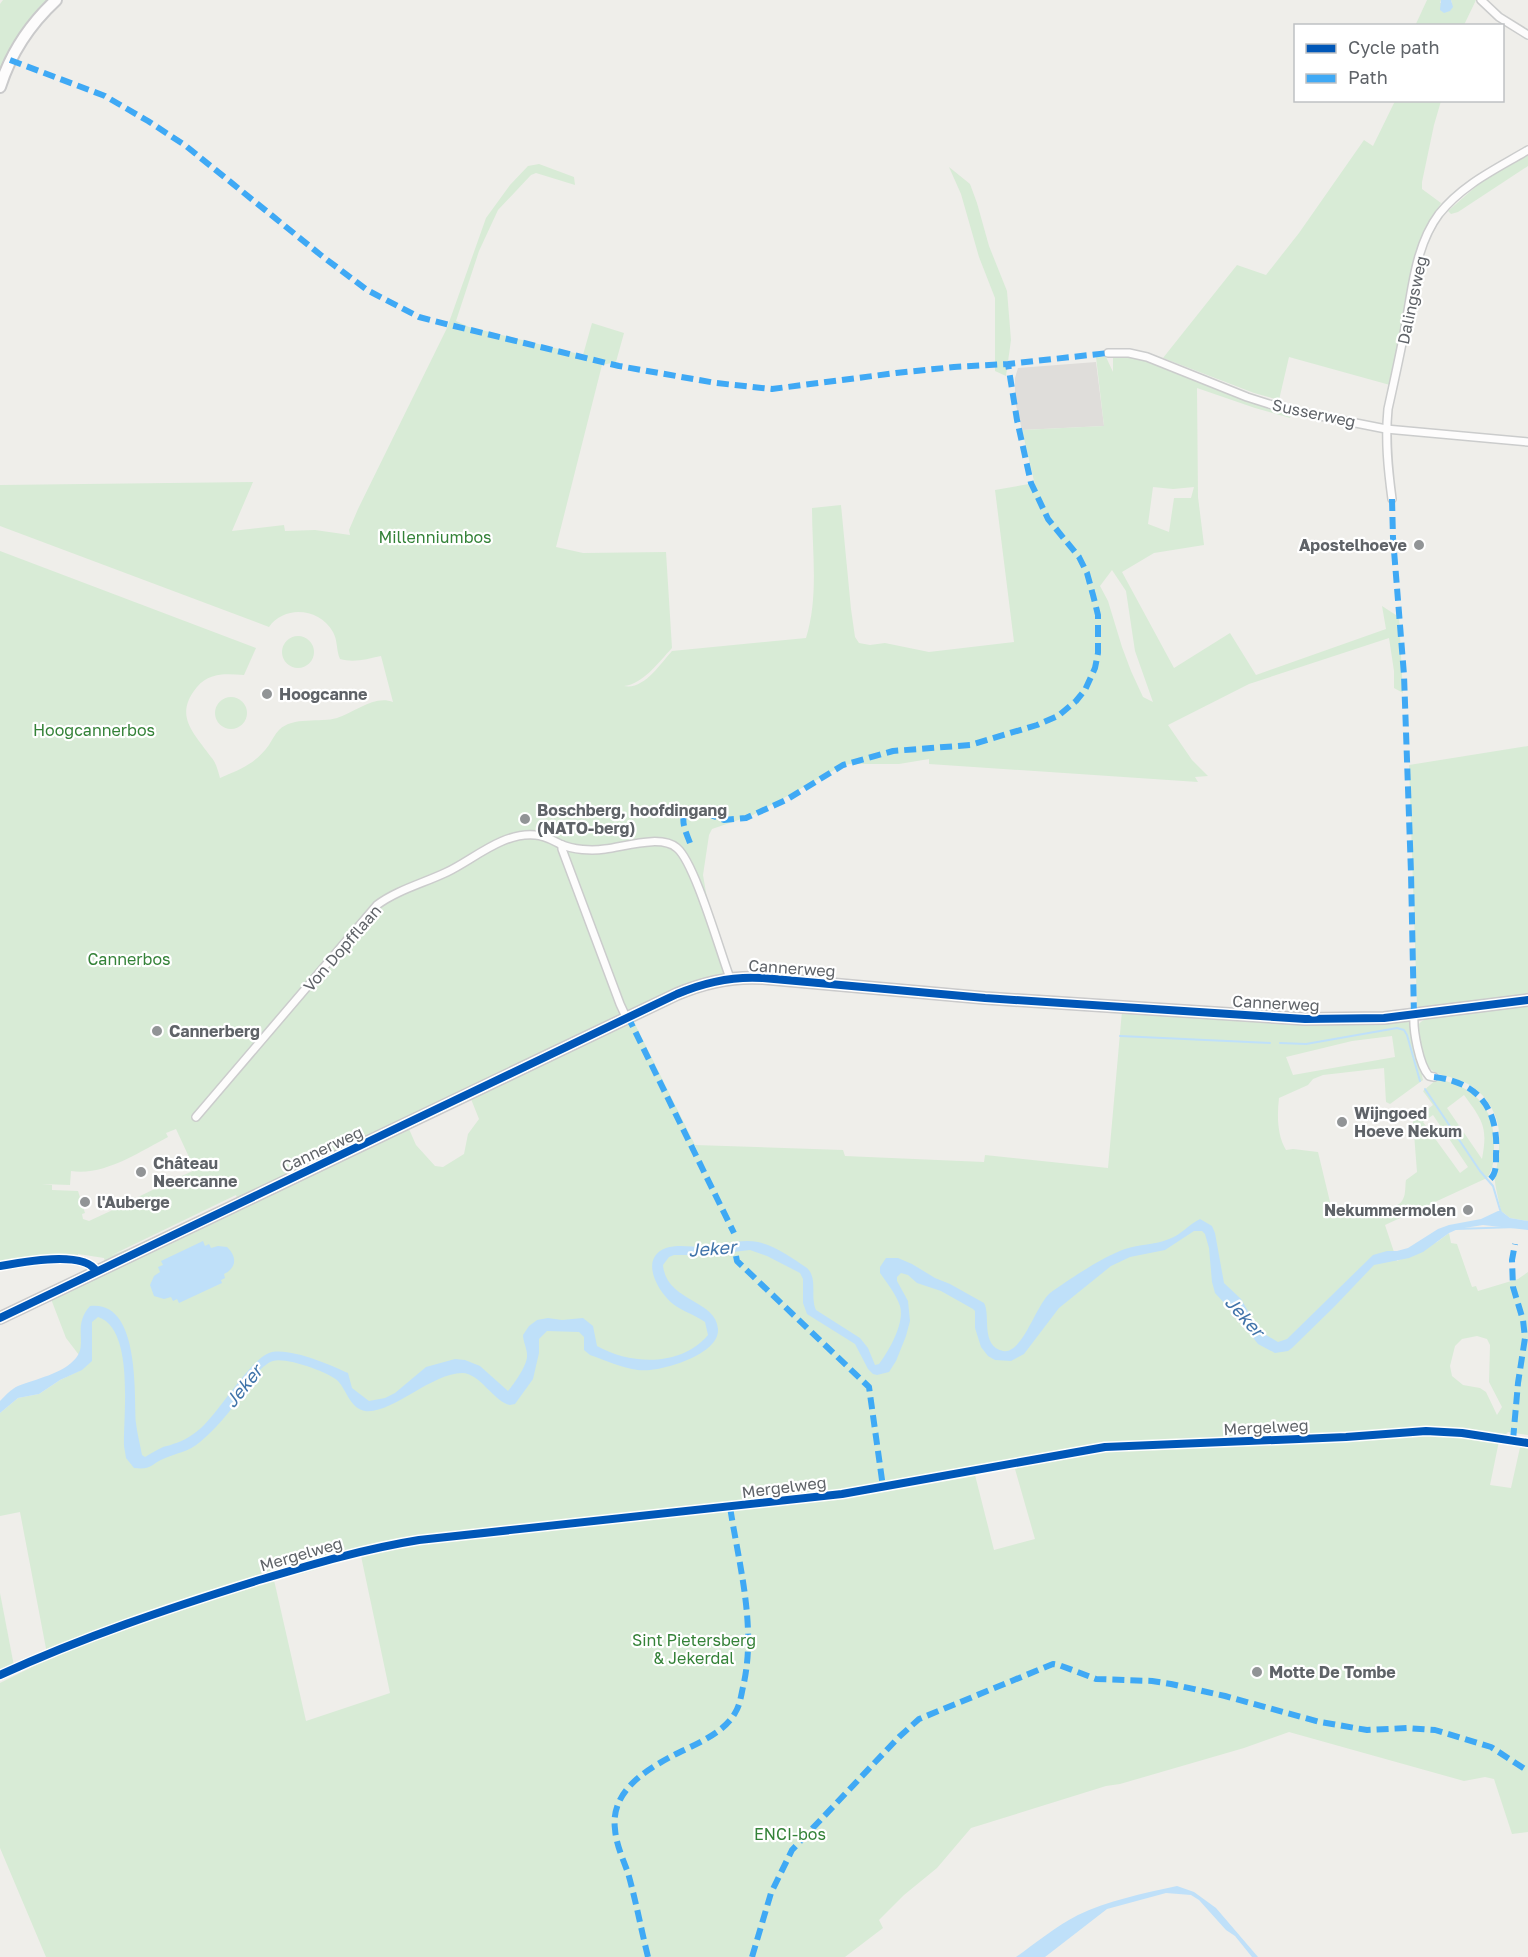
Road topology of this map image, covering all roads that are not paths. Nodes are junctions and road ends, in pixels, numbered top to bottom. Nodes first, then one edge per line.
1 (56, 0) edge
2 (1481, 0) edge
3 (1528, 35) edge
4 (0, 87) edge
5 (1528, 150) edge
6 (1108, 353) dead end
7 (1386, 429) junction
8 (1528, 442) edge
9 (1392, 499) dead end
10 (562, 845) junction
11 (730, 978) junction
12 (1528, 1000) edge
13 (1414, 1016) junction
14 (626, 1017) junction
15 (1434, 1077) dead end
16 (196, 1117) dead end
17 (0, 1266) edge
18 (96, 1272) junction
19 (0, 1318) edge
20 (1528, 1443) edge
21 (0, 1676) edge

1 - 4 main road
2 - 3 street
5 - 7 street, Dalingsweg
6 - 7 street, Susserweg
7 - 8 street, Susserweg
7 - 9 street, Dalingsweg
10 - 11 street, Von Dopfflaan
10 - 14 street
10 - 16 street, Von Dopfflaan
11 - 13 main road, Cannerweg
11 - 14 main road, Cannerweg
12 - 13 main road, Cannerweg
13 - 15 street
14 - 18 main road, Cannerweg
17 - 18 street
18 - 19 main road, Cannerweg
20 - 21 street, Mergelweg

